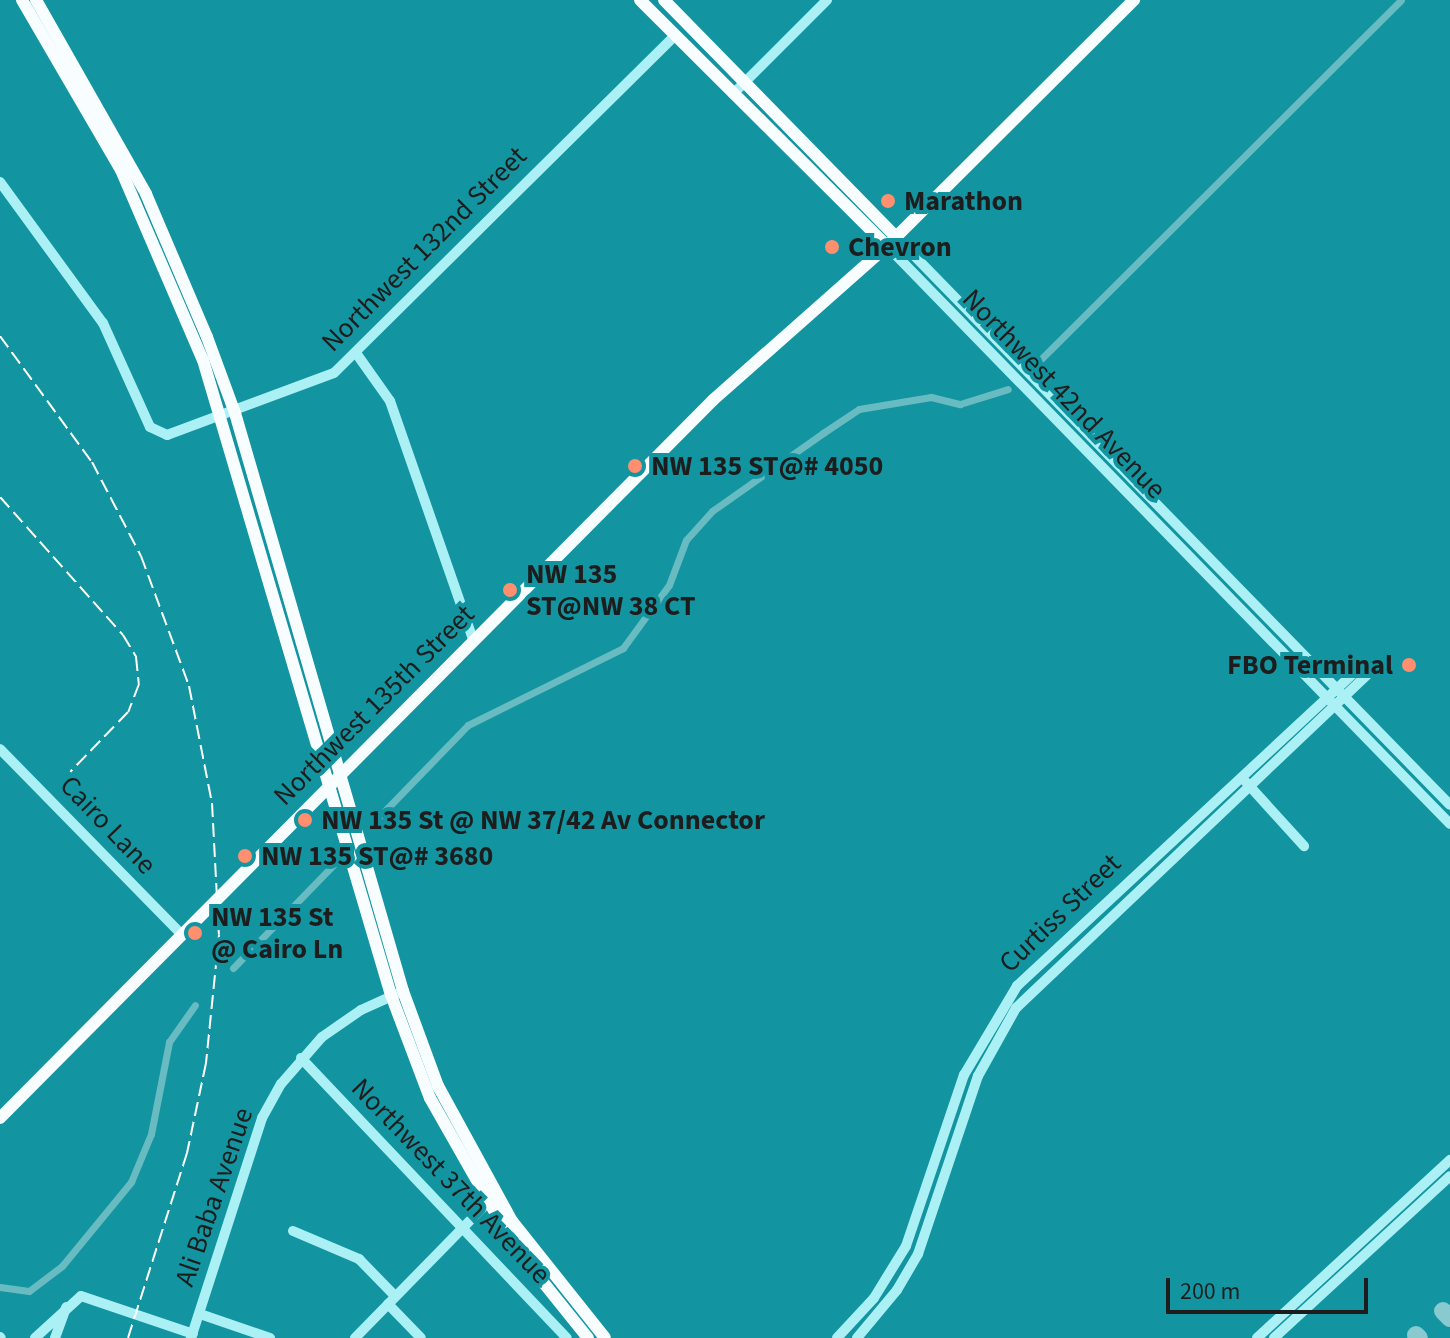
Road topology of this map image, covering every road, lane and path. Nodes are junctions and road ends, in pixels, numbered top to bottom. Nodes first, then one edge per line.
1 (22, 0) edge
2 (36, 0) edge
3 (640, 0) edge
4 (664, 0) edge
5 (827, 0) edge
6 (1134, 0) edge
7 (686, 23) junction
8 (675, 35) junction
9 (744, 82) junction
10 (733, 94) junction
11 (0, 182) edge
12 (891, 242) junction
13 (356, 353) junction
14 (1036, 382) junction
15 (1027, 391) junction
16 (229, 415) junction
17 (1188, 537) junction
18 (1178, 547) junction
19 (473, 640) junction
20 (1363, 671) dead end
21 (1339, 692) junction
22 (1329, 702) junction
23 (0, 749) edge
24 (339, 772) junction
25 (1241, 777) junction
26 (329, 782) junction
27 (1250, 786) junction
28 (1450, 805) edge
29 (1450, 824) edge
30 (1304, 846) dead end
31 (181, 934) junction
32 (397, 993) junction
33 (975, 1050) junction
34 (987, 1057) junction
35 (301, 1058) junction
36 (0, 1118) edge
37 (1450, 1160) edge
38 (1450, 1176) edge
39 (491, 1199) junction
40 (464, 1227) junction
41 (293, 1231) dead end
42 (874, 1298) junction
43 (392, 1300) junction
44 (67, 1305) junction
45 (200, 1314) junction
46 (873, 1321) junction
47 (192, 1336) edge
48 (35, 1338) edge
49 (55, 1338) edge
50 (270, 1338) edge
51 (355, 1338) edge
52 (421, 1338) edge
53 (567, 1338) edge
54 (588, 1338) edge
55 (605, 1338) edge
56 (837, 1338) edge
57 (857, 1338) edge
58 (1257, 1338) edge
59 (1274, 1338) edge

1 - 16 main road
2 - 16 main road
3 - 8 main road, Northwest 42nd Avenue
4 - 7 main road, Northwest 42nd Avenue
5 - 9 street
6 - 12 main road, Northwest 135th Street
7 - 8 main road
7 - 9 main road, Northwest 42nd Avenue
8 - 10 main road, Northwest 42nd Avenue
8 - 13 street, Northwest 132nd Street
9 - 10 street
9 - 12 main road, Northwest 42nd Avenue
10 - 12 main road, Northwest 42nd Avenue
11 - 16 street, Northwest 132nd Street
12 - 14 street, Northwest 42nd Avenue
12 - 15 street, Northwest 42nd Avenue
12 - 19 main road, Northwest 135th Street
13 - 16 street, Northwest 132nd Street
13 - 19 street
14 - 15 street
14 - 17 street, Northwest 42nd Avenue
15 - 18 street, Northwest 42nd Avenue
16 - 24 main road
16 - 26 main road
17 - 18 street
17 - 21 street, Northwest 42nd Avenue
18 - 22 street, Northwest 42nd Avenue
19 - 24 main road, Northwest 135th Street
20 - 21 street, Curtiss Street
21 - 22 street, Curtiss Street
21 - 28 street, Northwest 42nd Avenue
22 - 25 street, Curtiss Street
22 - 27 street, Curtiss Street
22 - 29 street, Northwest 42nd Avenue
23 - 31 street, Cairo Lane
24 - 26 main road, Northwest 135th Street
24 - 32 main road
25 - 27 street
25 - 33 street, Curtiss Street
26 - 31 main road, Northwest 135th Street
26 - 32 main road
27 - 30 street
27 - 34 street, Curtiss Street
31 - 36 main road, Northwest 135th Street
32 - 35 street, Ali Baba Avenue
32 - 39 main road
33 - 34 street
33 - 42 street, Curtiss Street
34 - 46 street, Curtiss Street
35 - 40 street, Northwest 37th Avenue
35 - 45 street, Ali Baba Avenue
37 - 58 street
38 - 59 street
39 - 40 street
39 - 54 main road
39 - 55 main road
40 - 43 street
40 - 53 street, Northwest 37th Avenue
41 - 43 street
42 - 46 street
42 - 56 street, Curtiss Street
43 - 51 street
43 - 52 street
44 - 47 street
44 - 48 street
44 - 49 street
45 - 47 street, Ali Baba Avenue
45 - 50 street
46 - 57 street, Curtiss Street

